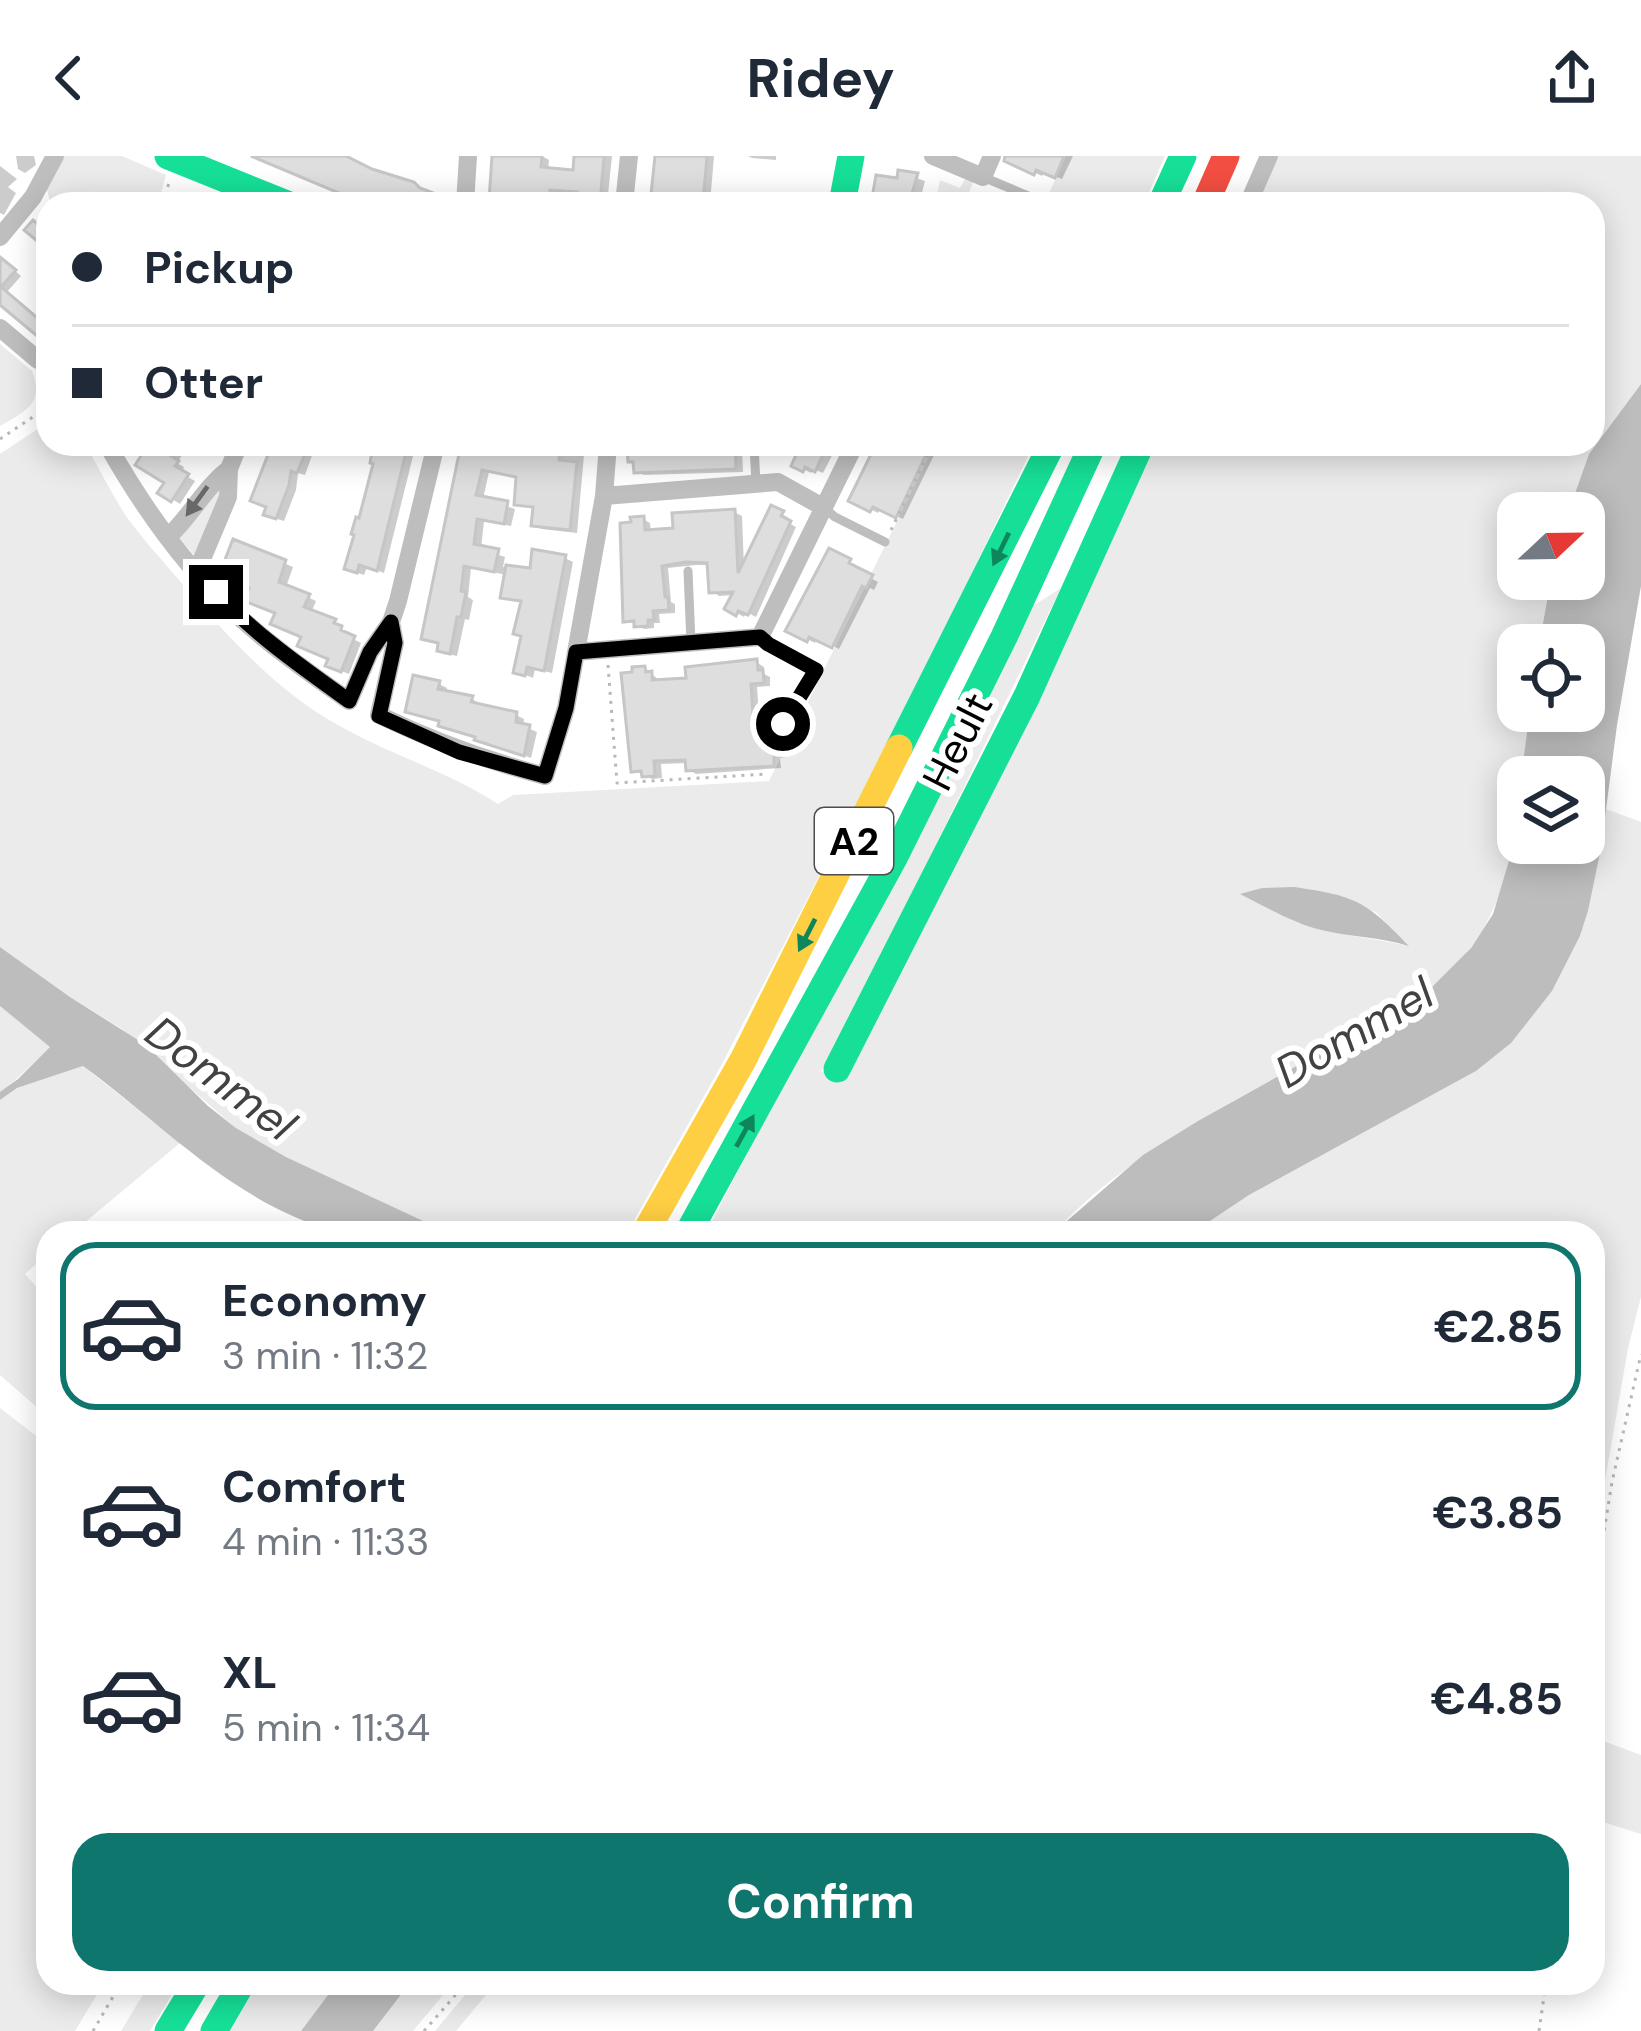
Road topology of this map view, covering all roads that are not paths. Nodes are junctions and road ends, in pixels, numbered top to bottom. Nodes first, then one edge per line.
1 (55, 156) edge
2 (468, 156) edge
3 (629, 156) edge
4 (851, 156) edge
5 (933, 156) edge
6 (992, 156) edge
7 (1183, 156) edge
8 (1226, 156) edge
9 (1269, 156) edge
10 (171, 157) edge
11 (982, 177) junction
12 (44, 192) edge
13 (257, 192) edge
14 (466, 192) edge
15 (625, 192) edge
16 (844, 192) edge
17 (1018, 192) edge
18 (1166, 192) edge
19 (1210, 192) edge
20 (1253, 192) edge
21 (36, 207) edge
22 (0, 237) edge
23 (0, 328) edge
24 (36, 358) edge
25 (114, 456) edge
26 (234, 456) edge
27 (433, 456) edge
28 (607, 456) edge
29 (755, 456) edge
30 (849, 456) edge
31 (1046, 456) edge
32 (1087, 456) edge
33 (1136, 456) edge
34 (229, 469) junction
35 (756, 484) junction
36 (604, 496) junction
37 (823, 507) junction
38 (168, 537) junction
39 (884, 542) road end
40 (197, 571) junction
41 (688, 571) dead end
42 (391, 622) junction
43 (760, 637) junction
44 (691, 644) junction
45 (576, 652) junction
46 (783, 724) dead end
47 (836, 1070) dead end
48 (652, 1221) edge
49 (695, 1221) edge
50 (190, 1995) edge
51 (235, 1995) edge
52 (168, 2031) edge
53 (214, 2031) edge

1 - 12 street
2 - 14 street
3 - 15 street
4 - 16 main road
5 - 11 street
6 - 11 street
7 - 18 main road
8 - 19 main road
9 - 20 street
10 - 13 main road
11 - 17 lane
21 - 22 street
23 - 24 street
25 - 38 street
26 - 34 street
27 - 42 street
28 - 36 street
29 - 35 lane
30 - 37 street
31 -> 48 main road, A2
49 -> 32 main road, A2
33 - 47 main road, Heult
34 -> 38 street
34 - 40 street
35 - 36 street
35 - 37 street
36 - 45 street
37 - 39 lane
37 - 43 street
38 - 40 street
40 - 42 street
41 - 44 lane
42 - 45 street
43 - 44 street
43 - 46 lane
44 - 45 street
50 - 52 main road
51 - 53 main road

